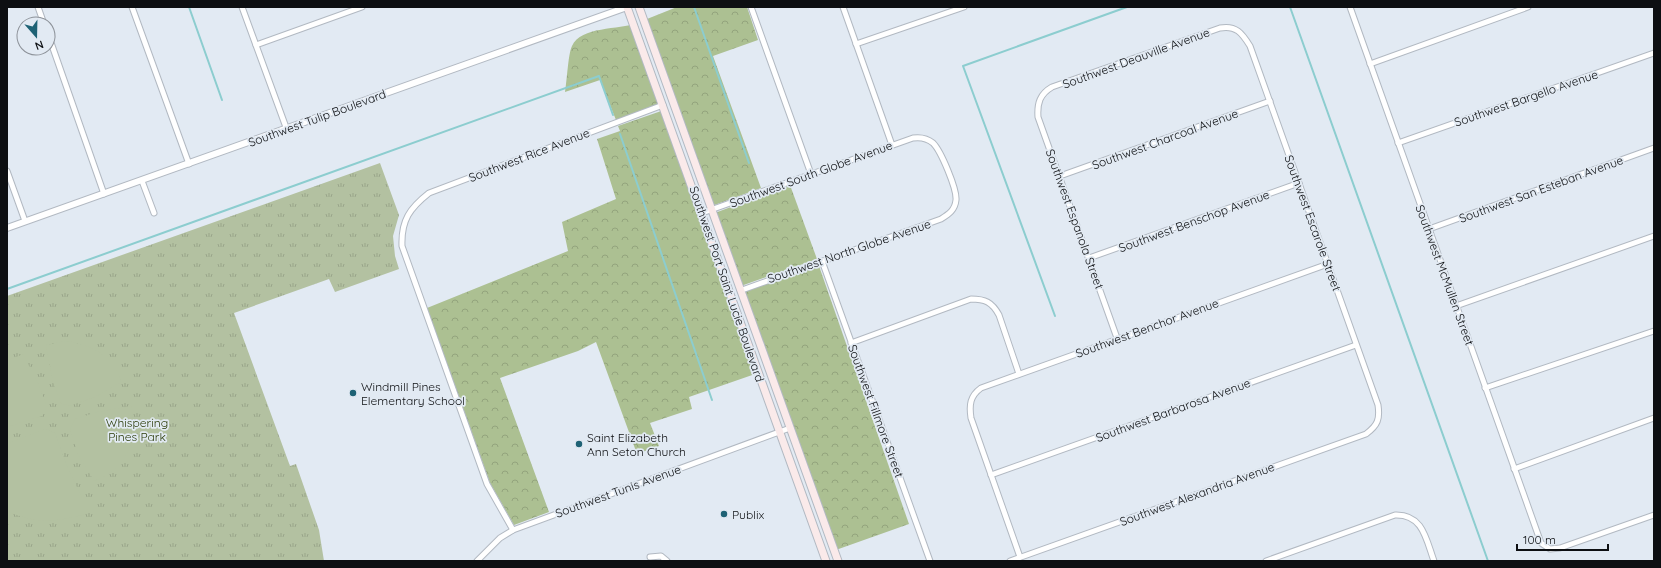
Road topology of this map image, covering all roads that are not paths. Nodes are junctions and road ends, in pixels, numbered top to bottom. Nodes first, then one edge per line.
1 (132, 7) edge
2 (242, 7) edge
3 (362, 7) edge
4 (627, 7) edge
5 (639, 7) edge
6 (751, 7) edge
7 (843, 7) edge
8 (964, 7) edge
9 (1350, 7) edge
10 (1528, 7) edge
11 (1236, 29) joint
12 (856, 44) junction
13 (256, 45) junction
14 (1654, 53) edge
15 (56, 56) edge
16 (1370, 64) junction
17 (1039, 99) joint
18 (1270, 101) junction
19 (664, 105) junction
20 (287, 130) junction
21 (1398, 143) junction
22 (892, 144) junction
23 (1654, 148) edge
24 (189, 164) junction
25 (7, 171) edge
26 (811, 174) junction
27 (1060, 176) junction
28 (142, 181) junction
29 (1299, 183) junction
30 (104, 194) junction
31 (954, 208) joint
32 (712, 209) junction
33 (154, 213) dead end
34 (702, 213) junction
35 (25, 221) junction
36 (7, 228) edge
37 (1429, 229) junction
38 (1654, 236) edge
39 (1089, 258) junction
40 (822, 261) junction
41 (1328, 264) junction
42 (742, 290) junction
43 (1456, 306) junction
44 (1654, 331) edge
45 (1118, 338) junction
46 (851, 342) junction
47 (1356, 345) junction
48 (1019, 374) junction
49 (1486, 388) junction
50 (1654, 418) edge
51 (1379, 421) joint
52 (790, 428) junction
53 (780, 432) junction
54 (1514, 469) junction
55 (991, 475) junction
56 (1654, 515) edge
57 (513, 530) junction
58 (650, 557) dead end
59 (1020, 558) junction
60 (477, 561) edge
61 (667, 561) edge
62 (826, 561) edge
63 (838, 561) edge
64 (930, 561) edge
65 (1010, 561) edge
66 (1266, 561) edge
67 (1434, 561) edge

1 - 24 street
2 - 13 street
3 - 13 street
4 - 19 main road, Southwest Port Saint Lucie Boulevard
4 - 20 street, Southwest Tulip Boulevard
5 - 32 main road, Southwest Port Saint Lucie Boulevard
6 - 26 street
7 - 12 street
8 - 12 street
9 - 16 street, Southwest McMullen Street
10 - 16 street
11 - 17 street, Southwest Deauville Avenue
11 - 18 street, Southwest Escarole Street
12 - 22 street
13 - 20 street
14 - 21 street, Southwest Bargello Avenue
15 - 30 street
16 - 21 street, Southwest McMullen Street
17 - 27 street, Southwest Espanola Street
18 - 27 street, Southwest Charcoal Avenue
18 - 29 street, Southwest Escarole Street
19 - 34 main road, Southwest Port Saint Lucie Boulevard
19 - 57 street, Southwest Rice Avenue
20 - 24 street, Southwest Tulip Boulevard
21 - 37 street, Southwest McMullen Street
22 - 26 street, Southwest South Globe Avenue
22 - 31 street, Southwest South Globe Avenue
23 - 37 street, Southwest San Esteban Avenue
24 - 28 street, Southwest Tulip Boulevard
25 - 35 street
26 - 32 street, Southwest South Globe Avenue
27 - 39 street, Southwest Espanola Street
28 - 30 street, Southwest Tulip Boulevard
28 - 33 street
29 - 39 street, Southwest Benschop Avenue
29 - 41 street, Southwest Escarole Street
30 - 35 street, Southwest Tulip Boulevard
31 - 40 street, Southwest North Globe Avenue
32 - 34 street, Southwest South Globe Avenue
32 - 42 main road, Southwest Port Saint Lucie Boulevard
34 - 53 main road, Southwest Port Saint Lucie Boulevard
35 - 36 street, Southwest Tulip Boulevard
37 - 43 street, Southwest McMullen Street
38 - 43 street
39 - 45 street, Southwest Espanola Street
40 - 42 street, Southwest North Globe Avenue
40 - 46 street, Southwest Fillmore Street
41 - 45 street, Southwest Benchor Avenue
41 - 47 street, Southwest Escarole Street
42 - 52 main road, Southwest Port Saint Lucie Boulevard
43 - 49 street, Southwest McMullen Street
44 - 49 street
45 - 48 street, Southwest Benchor Avenue
46 - 48 street
46 - 64 street, Southwest Fillmore Street
47 - 51 street, Southwest Escarole Street
47 - 55 street, Southwest Barbarosa Avenue
48 - 55 street, Southwest Benchor Avenue
49 - 54 street, Southwest McMullen Street
50 - 54 street
51 - 59 street, Southwest Alexandria Avenue
52 - 53 street, Southwest Tunis Avenue
52 - 63 main road, Southwest Port Saint Lucie Boulevard
53 - 57 street, Southwest Tunis Avenue
53 - 62 main road, Southwest Port Saint Lucie Boulevard
54 - 56 street, Southwest McMullen Street
55 - 59 street
57 - 60 street, Southwest Tunis Avenue
58 - 61 street
59 - 65 street, Southwest Alexandria Avenue
66 - 67 street

